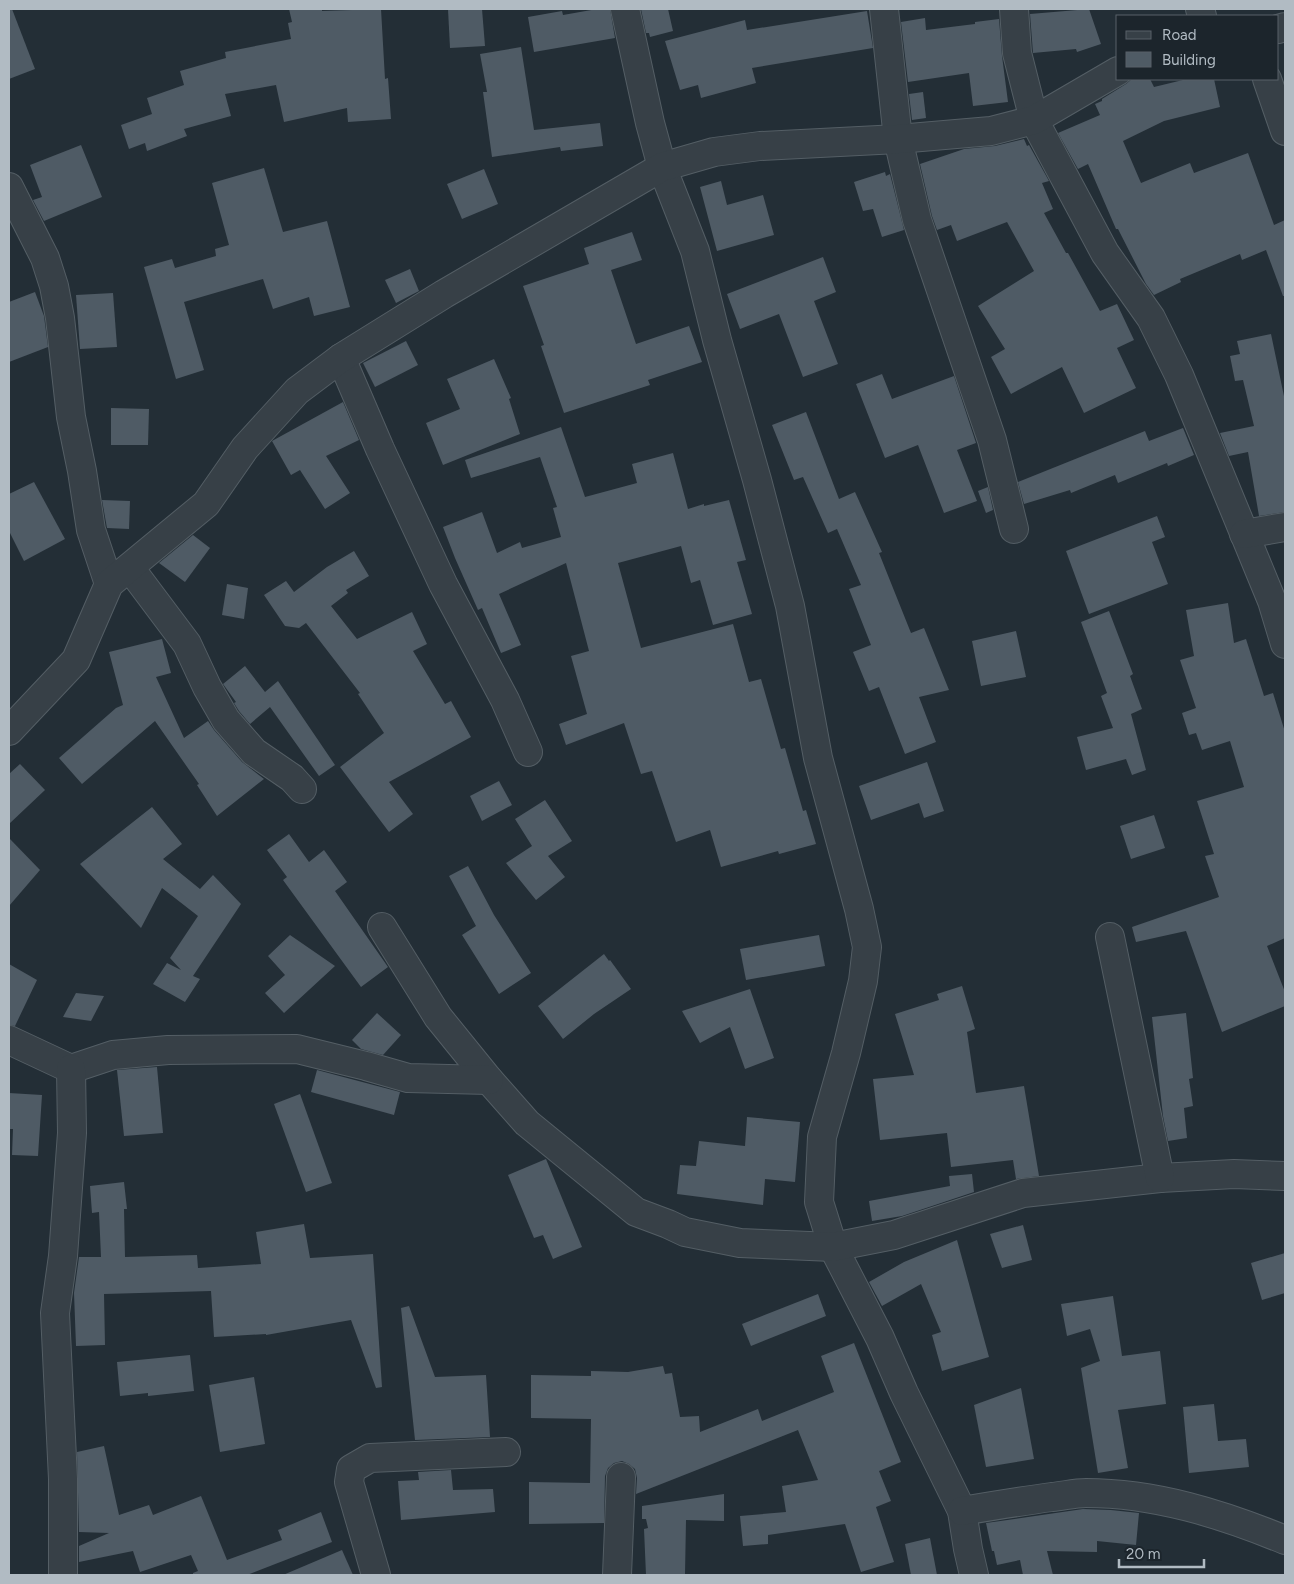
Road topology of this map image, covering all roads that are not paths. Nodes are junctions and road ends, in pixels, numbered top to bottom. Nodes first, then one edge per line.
1 (625, 9) edge
2 (884, 9) edge
3 (1014, 9) edge
4 (1116, 72) edge
5 (1267, 80) edge
6 (1034, 120) junction
7 (1285, 131) edge
8 (898, 139) junction
9 (662, 167) junction
10 (9, 187) edge
11 (341, 358) junction
12 (1285, 527) edge
13 (1014, 529) dead end
14 (1244, 534) junction
15 (120, 576) junction
16 (1285, 644) edge
17 (9, 731) edge
18 (528, 752) dead end
19 (302, 789) dead end
20 (382, 927) dead end
21 (1110, 937) dead end
22 (9, 1040) edge
23 (71, 1069) junction
24 (489, 1080) junction
25 (1285, 1176) edge
26 (1160, 1178) junction
27 (833, 1247) junction
28 (506, 1452) dead end
29 (621, 1477) dead end
30 (962, 1511) junction
31 (1285, 1540) edge
32 (62, 1575) edge
33 (376, 1575) edge
34 (617, 1575) edge
35 (974, 1575) edge

1 - 9 street
2 - 8 street
3 - 6 street
4 - 6 street
5 - 7 street
6 - 8 street
6 - 14 street
8 - 9 street
8 - 13 street
9 - 11 street
9 - 27 street
10 - 15 street
11 - 15 street
11 - 18 street
12 - 14 street
14 - 16 street
15 - 17 street
15 - 19 street
20 - 24 street
21 - 26 street
22 - 23 street
23 - 24 street
23 - 32 street
24 - 27 street
25 - 26 street
26 - 27 street
27 - 30 street
28 - 33 street
29 - 34 street
30 - 31 street
30 - 35 street

